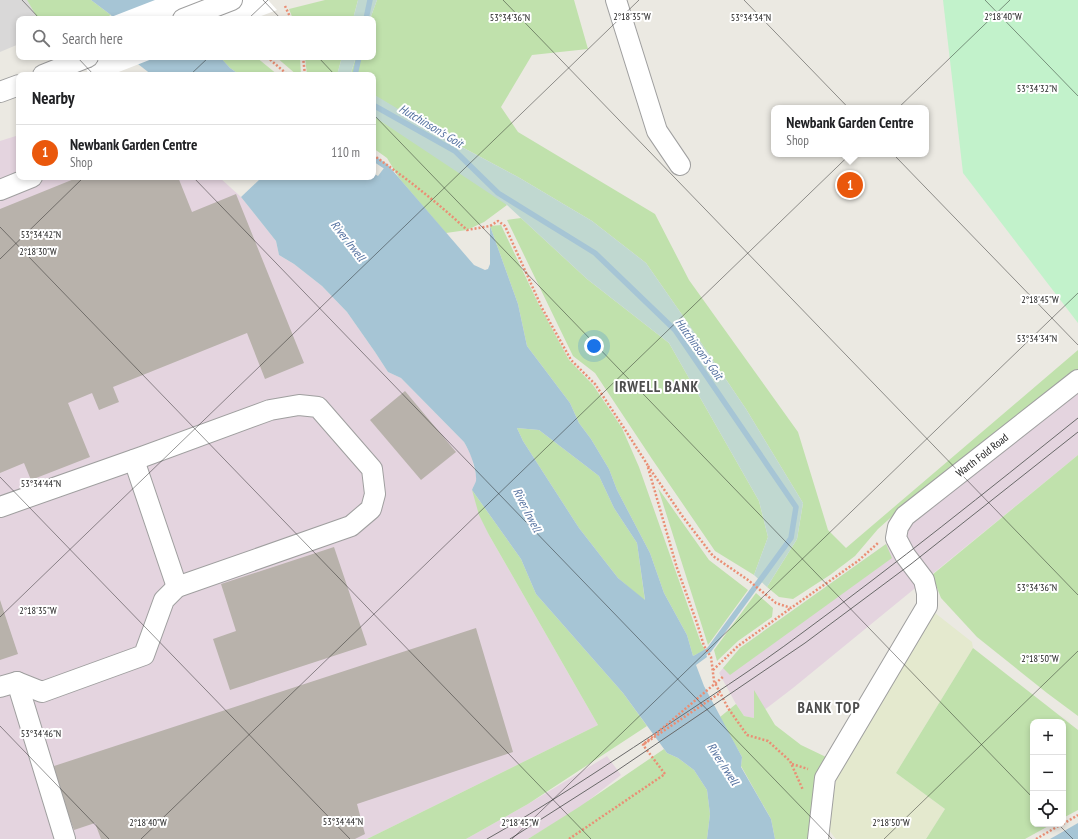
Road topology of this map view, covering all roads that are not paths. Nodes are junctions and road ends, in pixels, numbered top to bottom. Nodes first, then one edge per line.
1 (232, 0) edge
2 (616, 0) edge
3 (192, 15) edge
4 (80, 60) edge
5 (50, 72) edge
6 (16, 85) edge
7 (0, 92) edge
8 (680, 165) dead end
9 (25, 180) edge
10 (0, 190) edge
11 (1078, 380) edge
12 (134, 460) junction
13 (0, 507) edge
14 (177, 587) junction
15 (9, 684) edge
16 (65, 839) edge
17 (818, 839) edge

1 - 3 street
2 - 8 street
4 - 5 street
6 - 7 street
9 - 10 street
11 - 17 street, Warth Fold Road
12 - 13 street
12 - 14 street
12 - 14 street
14 - 15 street
15 - 16 street

